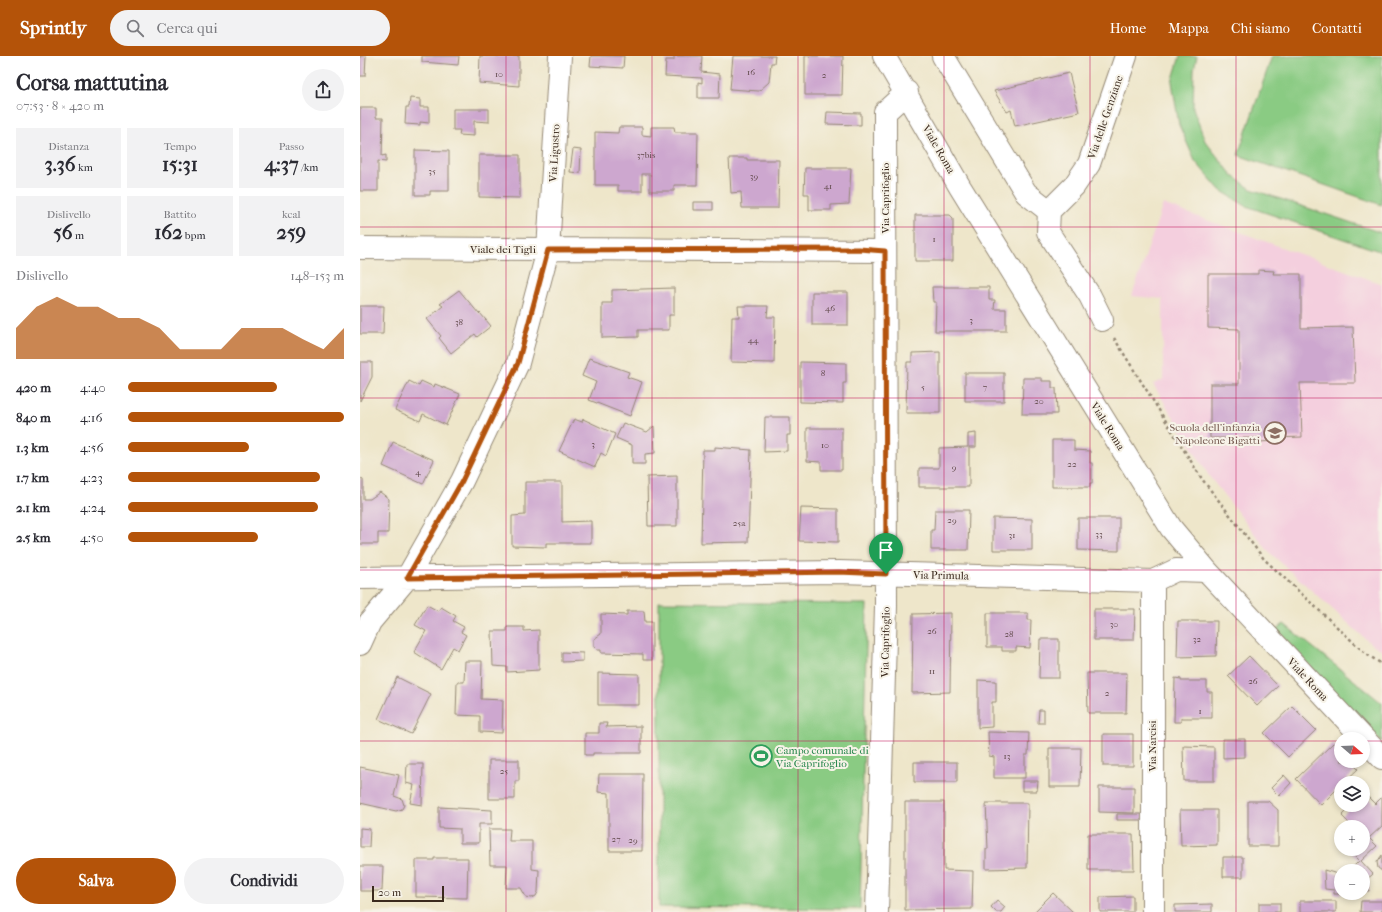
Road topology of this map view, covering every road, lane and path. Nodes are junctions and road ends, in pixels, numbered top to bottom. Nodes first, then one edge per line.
1 (560, 56) edge
2 (884, 56) edge
3 (943, 56) edge
4 (1126, 56) edge
5 (906, 92) junction
6 (1049, 211) junction
7 (360, 248) edge
8 (548, 250) junction
9 (885, 251) junction
10 (1102, 320) joint
11 (1206, 571) junction
12 (886, 574) junction
13 (360, 578) edge
14 (407, 578) junction
15 (1153, 581) junction
16 (360, 644) edge
17 (1382, 664) edge
18 (1382, 758) edge
19 (877, 912) edge
20 (1153, 912) edge

1 - 8 street, Via Ligustro
2 - 5 street, Viale Roma
3 - 6 street
4 - 6 street, Via delle Genziane
5 - 9 street, Via Caprifoglio
5 - 11 street, Viale Roma
6 - 10 street
7 - 8 street, Viale dei Tigli
8 - 9 street, Viale dei Tigli
8 - 14 street, Via Ligustro
9 - 12 street, Via Caprifoglio
10 - 17 path
11 - 15 street, Via Primula
11 - 18 street, Viale Roma
12 - 14 street, Via Primula
12 - 15 street, Via Primula
12 - 19 street, Via Caprifoglio
13 - 14 street, Via Primula
14 - 16 street, Via Ligustro
15 - 20 street, Via Narcisi

